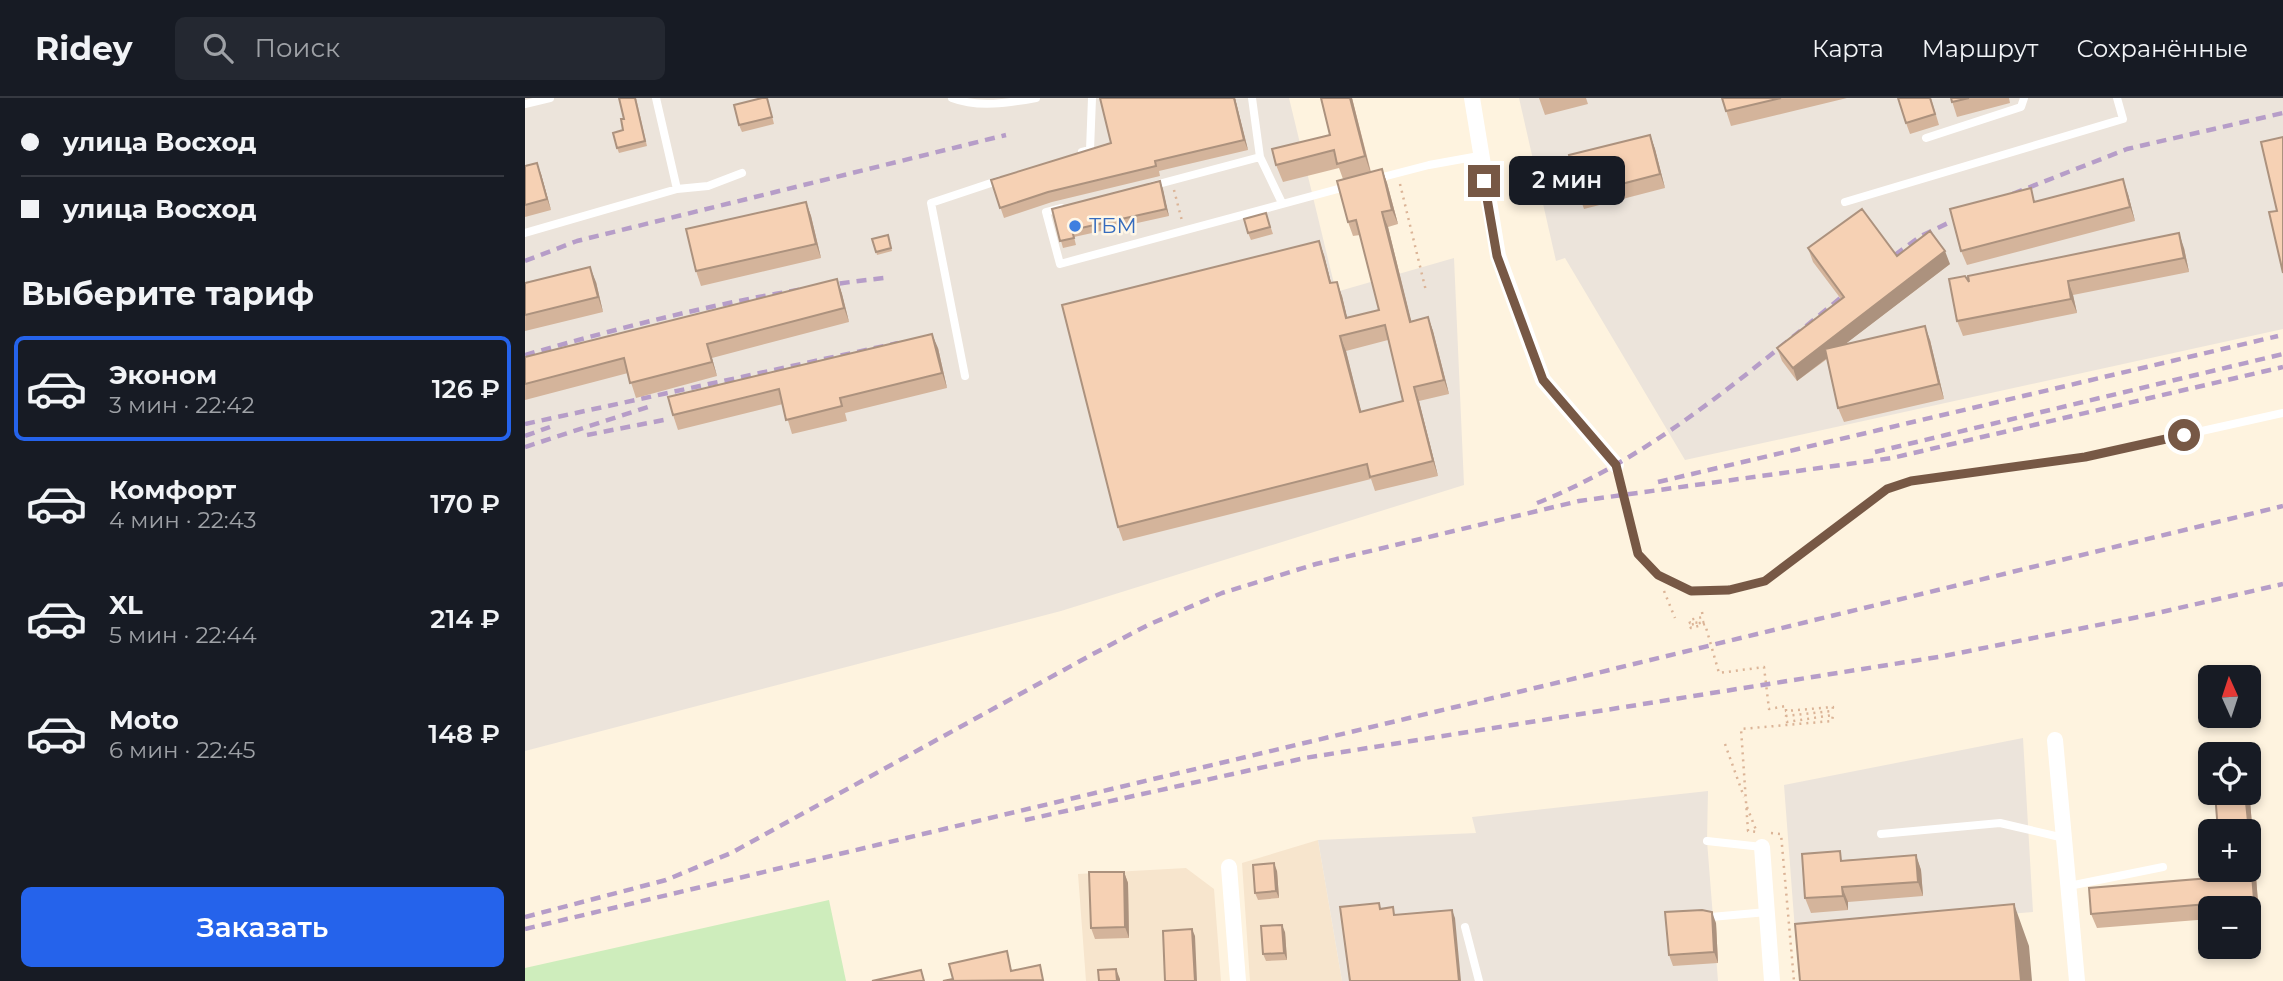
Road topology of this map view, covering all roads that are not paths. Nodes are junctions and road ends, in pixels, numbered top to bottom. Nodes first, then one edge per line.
1 (550, 98) edge
2 (656, 98) edge
3 (952, 98) edge
4 (1036, 98) edge
5 (1092, 98) edge
6 (1252, 98) edge
7 (1472, 98) edge
8 (2024, 98) edge
9 (2117, 98) edge
10 (525, 104) edge
11 (1926, 138) dead end
12 (1078, 154) edge
13 (1479, 156) junction
14 (1260, 157) junction
15 (742, 173) dead end
16 (1005, 178) edge
17 (1147, 187) edge
18 (677, 188) junction
19 (1845, 202) dead end
20 (1282, 203) junction
21 (1071, 206) edge
22 (525, 233) edge
23 (965, 376) dead end
24 (2283, 413) edge
25 (1616, 465) joint
26 (2055, 740) dead end
27 (1881, 834) dead end
28 (2064, 838) junction
29 (1707, 841) dead end
30 (1762, 847) joint
31 (1229, 867) dead end
32 (2163, 867) dead end
33 (2069, 886) junction
34 (1767, 912) junction
35 (1711, 917) edge
36 (1465, 927) dead end
37 (1238, 981) edge
38 (1479, 981) edge
39 (1772, 981) edge
40 (2077, 981) edge

1 - 10 lane
2 - 18 lane
3 - 4 lane
5 - 12 lane
6 - 14 lane
7 - 13 street
8 - 11 lane
9 - 19 lane
13 - 20 lane
13 - 25 street
14 - 17 lane
14 - 20 lane
15 - 18 lane
16 - 23 lane
18 - 22 lane
20 - 21 lane
24 - 25 lane
26 - 28 street
27 - 28 lane
28 - 33 street
29 - 30 lane
30 - 34 street
31 - 37 street
32 - 33 lane
33 - 40 street
34 - 35 lane
34 - 39 street
36 - 38 lane

